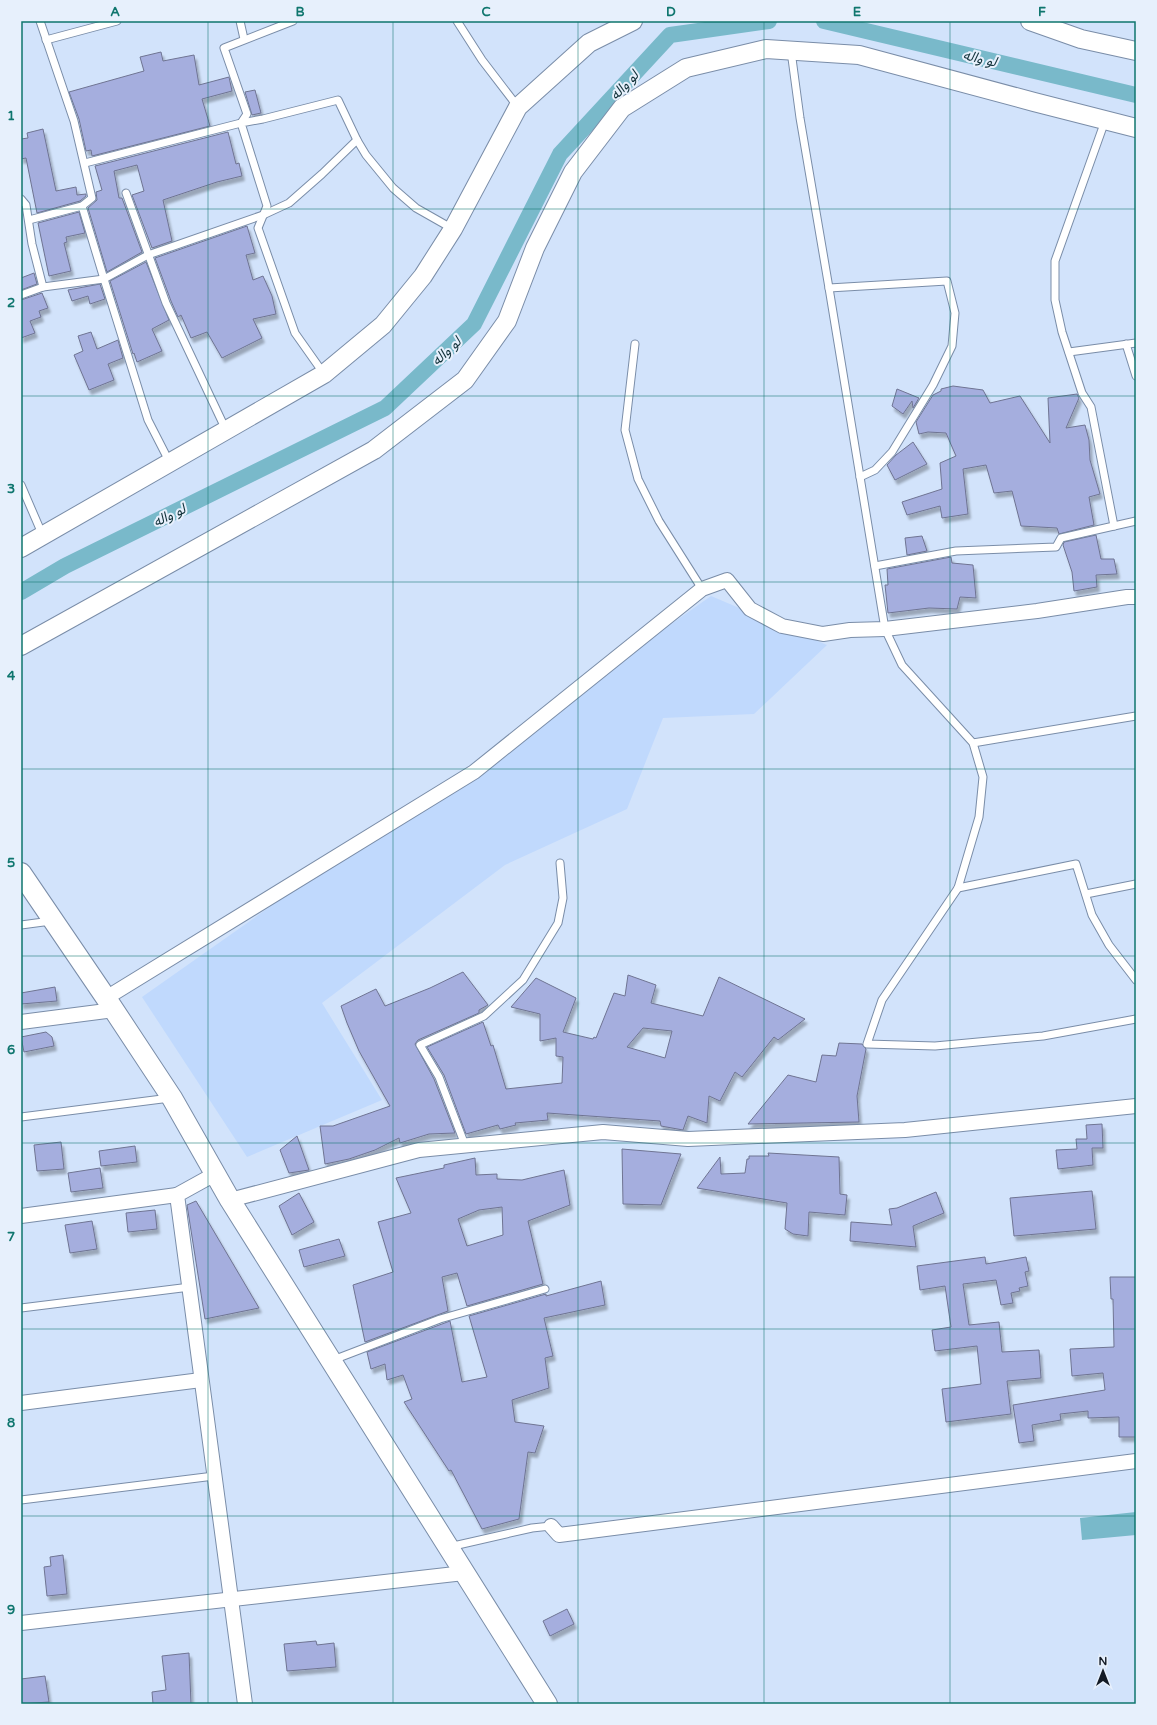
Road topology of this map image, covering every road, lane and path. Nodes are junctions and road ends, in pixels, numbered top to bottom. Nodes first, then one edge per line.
1 (40, 21) edge
2 (117, 21) edge
3 (240, 21) edge
4 (293, 21) edge
5 (456, 21) edge
6 (634, 21) edge
7 (1030, 21) edge
8 (244, 39) junction
9 (46, 40) junction
10 (791, 50) junction
11 (1136, 50) edge
12 (518, 108) junction
13 (1105, 121) junction
14 (241, 123) junction
15 (1136, 128) edge
16 (357, 140) junction
17 (85, 163) junction
18 (126, 193) dead end
19 (21, 199) edge
20 (82, 206) junction
21 (263, 215) junction
22 (29, 220) junction
23 (453, 229) junction
24 (148, 254) junction
25 (104, 279) junction
26 (43, 287) junction
27 (829, 288) junction
28 (21, 295) edge
29 (1136, 343) edge
30 (635, 344) dead end
31 (1126, 344) junction
32 (1069, 352) junction
33 (324, 374) junction
34 (1136, 376) edge
35 (227, 430) junction
36 (170, 463) junction
37 (860, 477) junction
38 (21, 485) edge
39 (1136, 521) edge
40 (1114, 526) junction
41 (43, 536) junction
42 (21, 548) edge
43 (875, 566) junction
44 (702, 589) junction
45 (1136, 597) edge
46 (885, 629) junction
47 (21, 646) edge
48 (1136, 716) edge
49 (974, 743) junction
50 (560, 863) dead end
51 (21, 873) edge
52 (1136, 884) edge
53 (958, 888) junction
54 (1086, 894) junction
55 (53, 921) junction
56 (21, 925) edge
57 (1136, 980) edge
58 (110, 1004) junction
59 (1136, 1019) edge
60 (21, 1022) edge
61 (172, 1098) junction
62 (1136, 1106) edge
63 (21, 1117) edge
64 (465, 1145) junction
65 (215, 1174) junction
66 (177, 1195) junction
67 (230, 1200) junction
68 (21, 1216) edge
69 (190, 1287) junction
70 (545, 1289) dead end
71 (21, 1308) edge
72 (331, 1361) junction
73 (201, 1380) junction
74 (21, 1403) edge
75 (1136, 1461) edge
76 (214, 1476) junction
77 (21, 1500) edge
78 (551, 1526) joint
79 (448, 1547) junction
80 (464, 1573) junction
81 (232, 1598) junction
82 (21, 1623) edge
83 (245, 1704) edge
84 (547, 1704) edge

1 - 9 lane
2 - 9 lane
3 - 8 lane
4 - 8 lane
5 - 12 lane
6 - 12 street
7 - 11 street
8 - 14 lane
9 - 17 lane
10 - 13 street
10 - 27 lane
10 - 47 street
12 - 23 street
13 - 15 street
13 - 32 lane
14 - 16 lane
14 - 17 lane
14 - 21 lane
16 - 21 lane
16 - 23 lane
17 - 20 lane
18 - 24 lane
19 - 22 lane
20 - 22 lane
20 - 25 lane
21 - 24 lane
21 - 33 lane
22 - 26 lane
23 - 33 street
24 - 25 lane
24 - 35 lane
25 - 26 lane
25 - 36 lane
26 - 28 lane
27 - 37 lane
27 - 37 lane
29 - 31 lane
30 - 44 lane
31 - 32 lane
31 - 34 lane
32 - 40 lane
33 - 35 street
35 - 36 street
36 - 41 street
37 - 43 lane
38 - 41 lane
39 - 40 lane
40 - 43 lane
41 - 42 street
43 - 46 lane
44 - 46 street
44 - 58 street
45 - 46 street
46 - 49 lane
48 - 49 lane
49 - 53 lane
50 - 64 lane
51 - 55 main road
52 - 54 lane
53 - 54 lane
53 - 59 lane
54 - 57 lane
55 - 56 lane
55 - 58 main road
58 - 60 street
58 - 61 main road
61 - 63 lane
61 - 65 main road
62 - 64 street
64 - 67 street
65 - 66 street
65 - 67 main road
66 - 68 street
66 - 69 street
67 - 72 main road
69 - 71 lane
69 - 73 street
70 - 72 lane
72 - 79 main road
73 - 74 street
73 - 76 street
75 - 78 street
76 - 77 lane
76 - 81 street
78 - 79 lane
79 - 80 main road
80 - 81 street
80 - 84 main road
81 - 82 street
81 - 83 street

